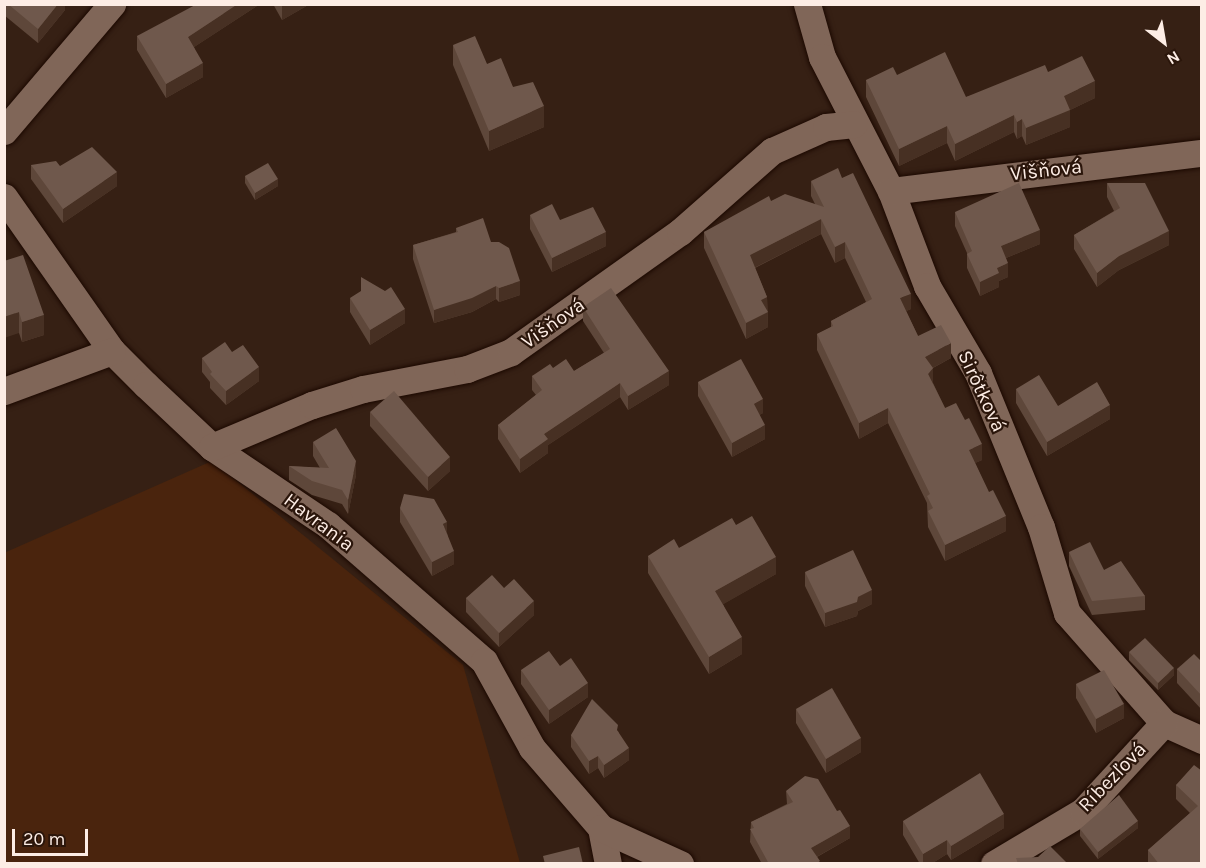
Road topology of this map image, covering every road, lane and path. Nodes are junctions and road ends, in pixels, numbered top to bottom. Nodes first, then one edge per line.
1 (807, 4) edge
2 (109, 6) edge
3 (854, 123) junction
4 (4, 131) edge
5 (1202, 153) edge
6 (891, 191) junction
7 (4, 197) edge
8 (112, 351) junction
9 (4, 391) edge
10 (212, 447) junction
11 (1164, 723) junction
12 (1202, 740) edge
13 (601, 828) junction
14 (608, 864) edge
15 (680, 864) edge
16 (994, 864) edge

1 - 3 street, Sirôtková
2 - 4 street
3 - 6 street, Sirôtková
3 - 10 street, Višňová
5 - 6 street, Višňová
6 - 11 street, Sirôtková
7 - 8 street, Havrania
8 - 9 street
8 - 10 street, Havrania
10 - 13 street, Havrania
11 - 12 street, Sirôtková
11 - 16 street, Ríbezľová
13 - 14 street, Havrania
13 - 15 street

